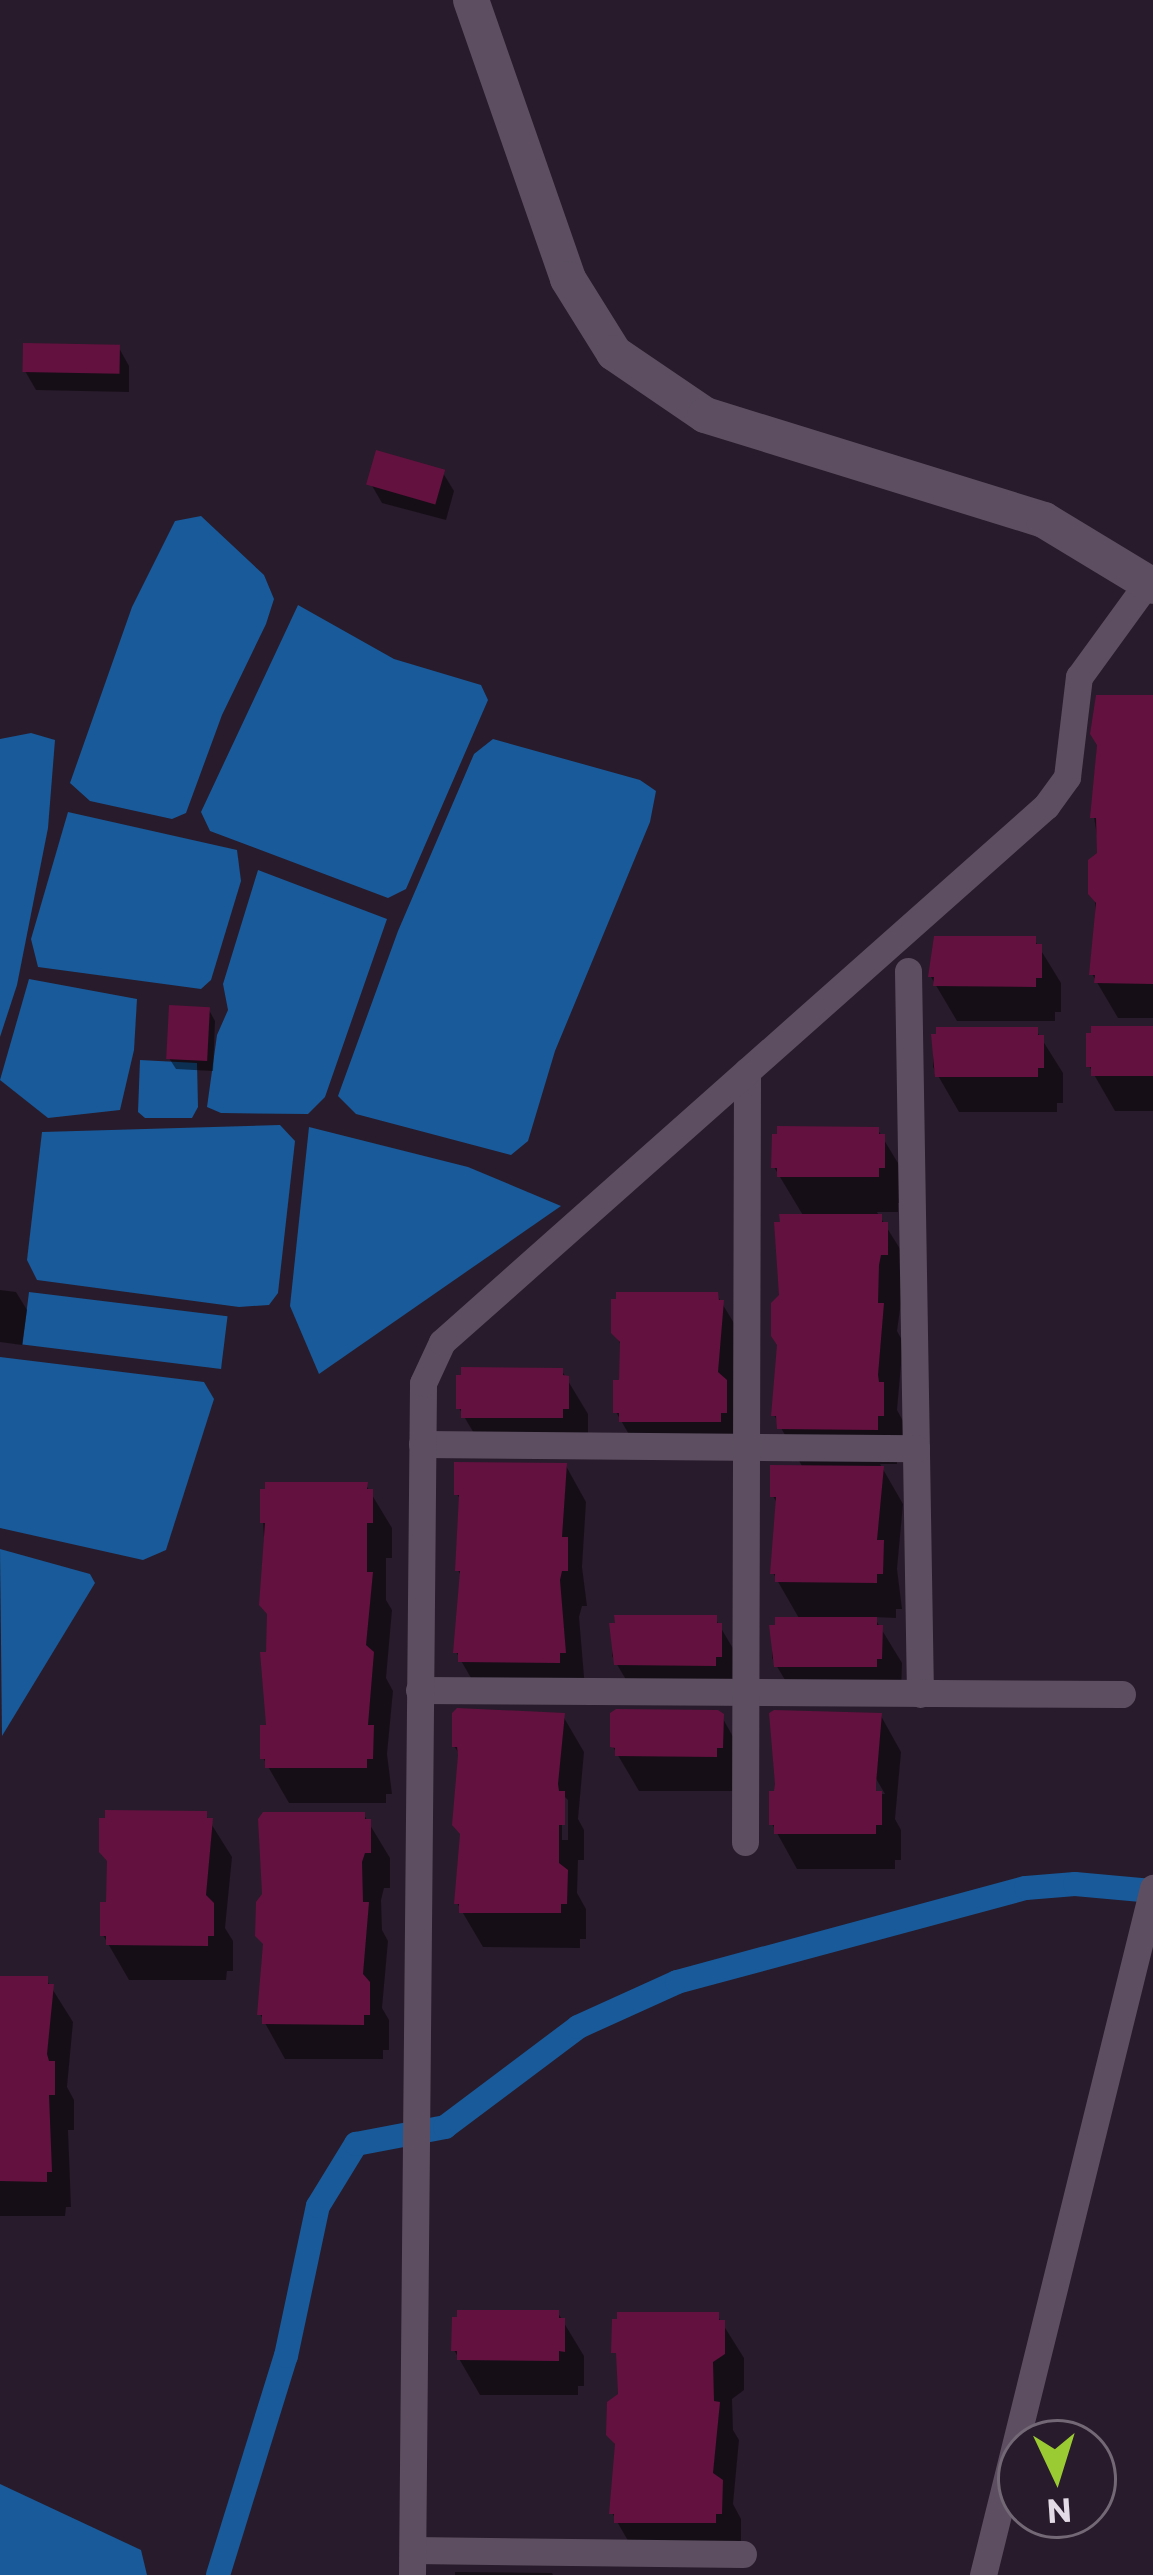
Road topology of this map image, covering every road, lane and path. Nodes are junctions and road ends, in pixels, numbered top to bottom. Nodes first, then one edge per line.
1 (470, 0) edge
2 (1150, 584) edge
3 (908, 971) dead end
4 (747, 1071) junction
5 (422, 1444) junction
6 (746, 1448) junction
7 (916, 1448) junction
8 (419, 1690) junction
9 (920, 1694) junction
10 (1122, 1694) dead end
11 (746, 1695) junction
12 (745, 1842) dead end
13 (1153, 1888) edge
14 (743, 2554) dead end
15 (412, 2562) edge
16 (982, 2575) edge

1 - 2 main road
2 - 4 street
3 - 7 street
4 - 5 street
4 - 6 street
5 - 6 street
5 - 8 street
6 - 7 street
6 - 11 street
7 - 9 street
8 - 11 street
8 - 15 street
9 - 10 street
9 - 11 street
11 - 12 street
13 - 16 street
14 - 15 street

